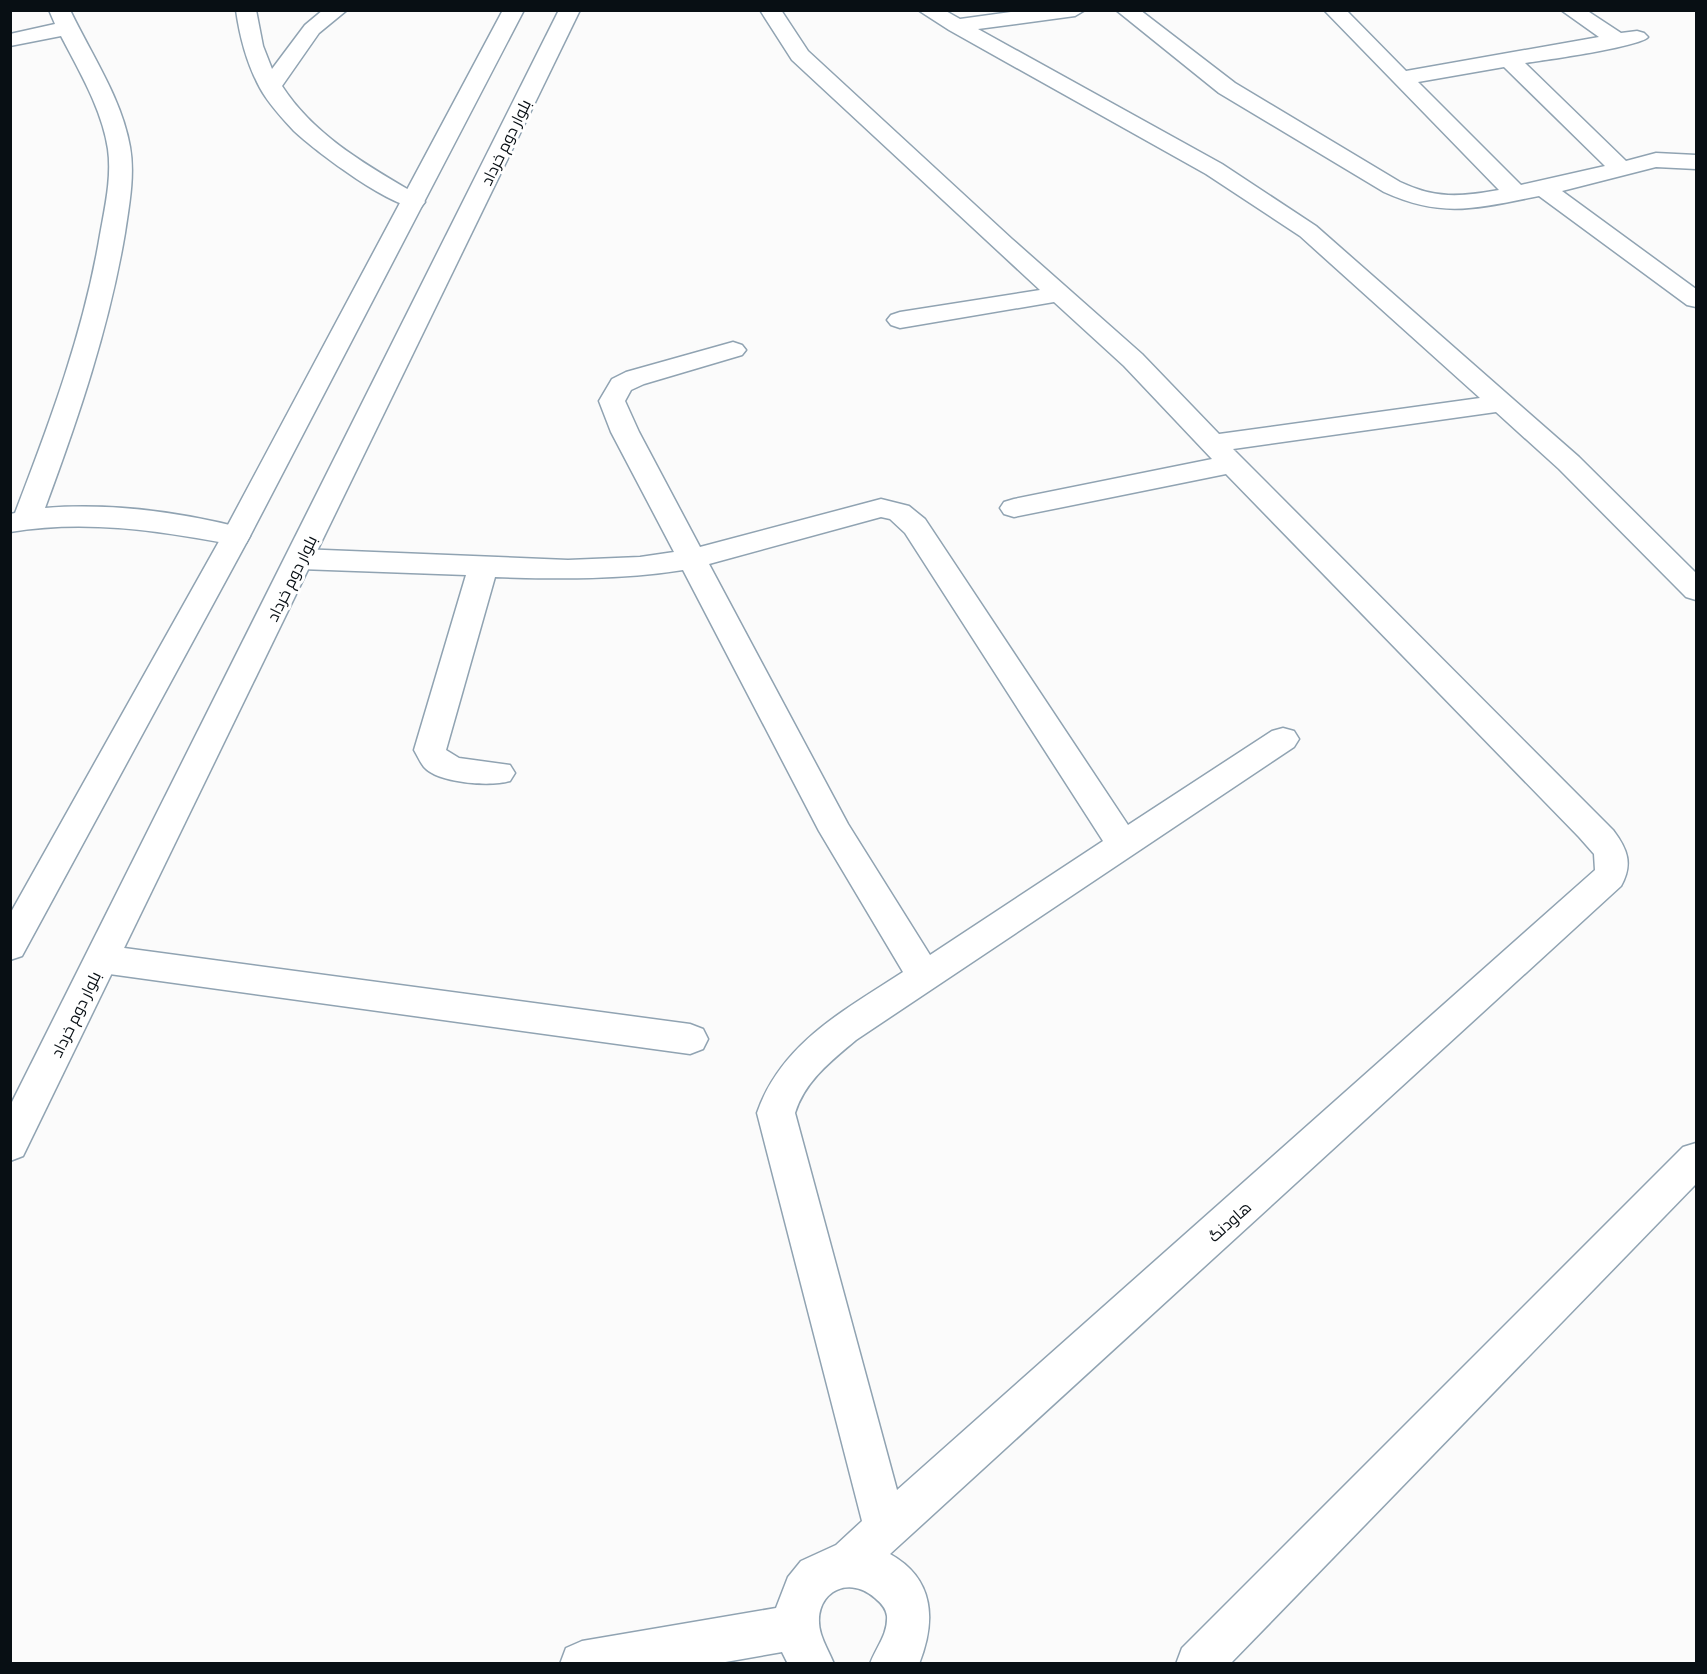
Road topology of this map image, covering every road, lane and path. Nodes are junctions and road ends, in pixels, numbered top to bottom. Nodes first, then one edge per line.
1 (246, 10) edge
2 (337, 10) edge
3 (514, 10) edge
4 (570, 10) edge
5 (770, 10) edge
6 (928, 10) edge
7 (1075, 10) edge
8 (1126, 10) edge
9 (1335, 10) edge
10 (1571, 10) edge
11 (63, 19) edge
12 (956, 26) junction
13 (10, 40) edge
14 (1509, 60) junction
15 (1403, 78) junction
16 (270, 87) junction
17 (1696, 162) edge
18 (1620, 168) junction
19 (1542, 188) junction
20 (1515, 193) junction
21 (413, 202) junction
22 (1059, 294) junction
23 (1696, 300) edge
24 (900, 320) dead end
25 (733, 350) dead end
26 (1503, 403) junction
27 (1213, 443) junction
28 (1232, 464) junction
29 (1014, 508) dead end
30 (19, 521) edge
31 (236, 536) junction
32 (300, 558) junction
33 (692, 559) junction
34 (483, 566) junction
35 (1696, 590) edge
36 (1283, 738) dead end
37 (499, 772) dead end
38 (1123, 845) junction
39 (10, 946) edge
40 (102, 960) junction
41 (925, 977) junction
42 (690, 1039) dead end
43 (10, 1145) edge
44 (1696, 1159) edge
45 (886, 1528) junction
46 (847, 1564) junction
47 (804, 1645) edge
48 (582, 1664) edge
49 (892, 1664) edge
50 (1198, 1664) edge

1 - 16 street
2 - 16 street
3 - 21 street
4 - 32 street, بلوار دوم خرداد
5 - 22 street
6 - 12 street
7 - 12 street
8 - 20 street
9 - 15 street
10 - 14 street
11 - 13 street
11 - 30 street
12 - 26 street
14 - 15 street
14 - 18 street
15 - 20 street
16 - 21 street
17 - 18 street
18 - 19 street
19 - 20 street
19 - 23 street
21 - 31 street
22 - 24 street
22 - 27 street
25 - 33 street
26 - 27 street
26 - 35 street
27 - 28 street
28 - 29 street
28 - 45 street, هاودنگ
30 - 31 street
31 - 39 street
32 - 34 street
32 - 40 street, بلوار دوم خرداد
33 - 34 street
33 - 38 street
33 - 41 street
34 - 37 street
36 - 38 street
38 - 41 street
40 - 42 street
40 - 43 street, بلوار دوم خرداد
41 - 45 street
44 - 50 street
45 - 46 street, هاودنگ
46 - 47 street
46 - 49 street
47 - 48 street

